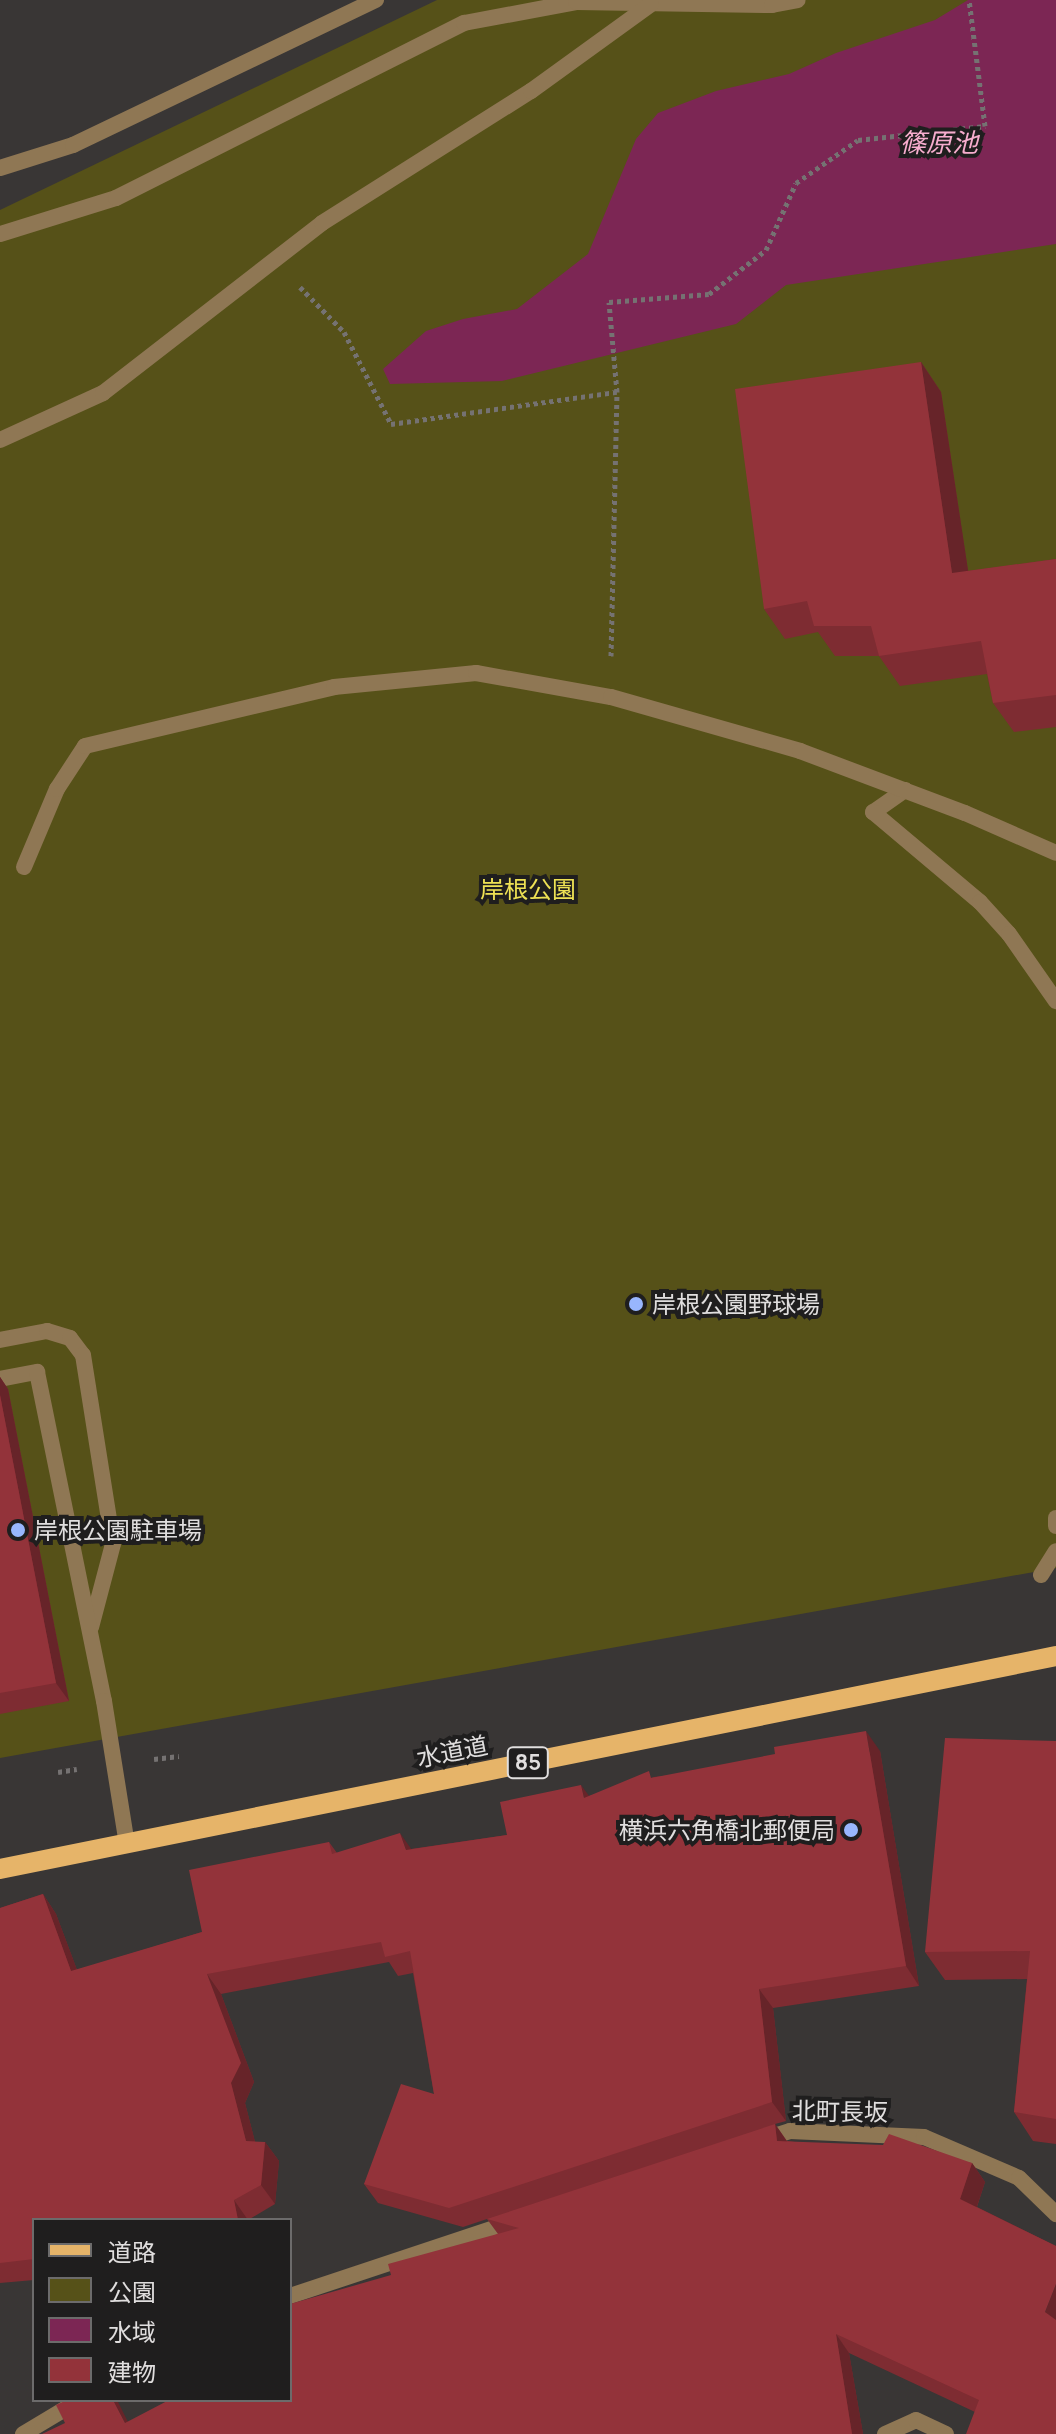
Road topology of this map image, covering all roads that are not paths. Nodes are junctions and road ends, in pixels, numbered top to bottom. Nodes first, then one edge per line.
1 (376, 0) edge
2 (798, 0) edge
3 (651, 4) junction
4 (0, 168) edge
5 (0, 234) edge
6 (0, 440) edge
7 (905, 790) junction
8 (1056, 853) edge
9 (24, 867) dead end
10 (1056, 1001) edge
11 (0, 1340) edge
12 (0, 1379) edge
13 (1056, 1518) edge
14 (1056, 1526) edge
15 (1056, 1551) edge
16 (1041, 1575) dead end
17 (90, 1629) junction
18 (1056, 1656) edge
19 (127, 1844) junction
20 (0, 1869) edge
21 (748, 2144) edge
22 (1056, 2214) edge
23 (530, 2216) edge
24 (292, 2295) edge
25 (77, 2402) edge
26 (23, 2434) edge
27 (885, 2434) edge
28 (946, 2434) edge

1 - 4 street
2 - 3 street
3 - 5 street
3 - 6 street
7 - 8 street
7 - 9 street
7 - 10 street
11 - 17 street
12 - 17 street
13 - 14 street
15 - 16 street
17 - 19 street
18 - 19 main road, 水道道 / 85
19 - 20 main road, 水道道 / 85
21 - 22 street, 北町長坂
23 - 24 street
25 - 26 street
27 - 28 street

